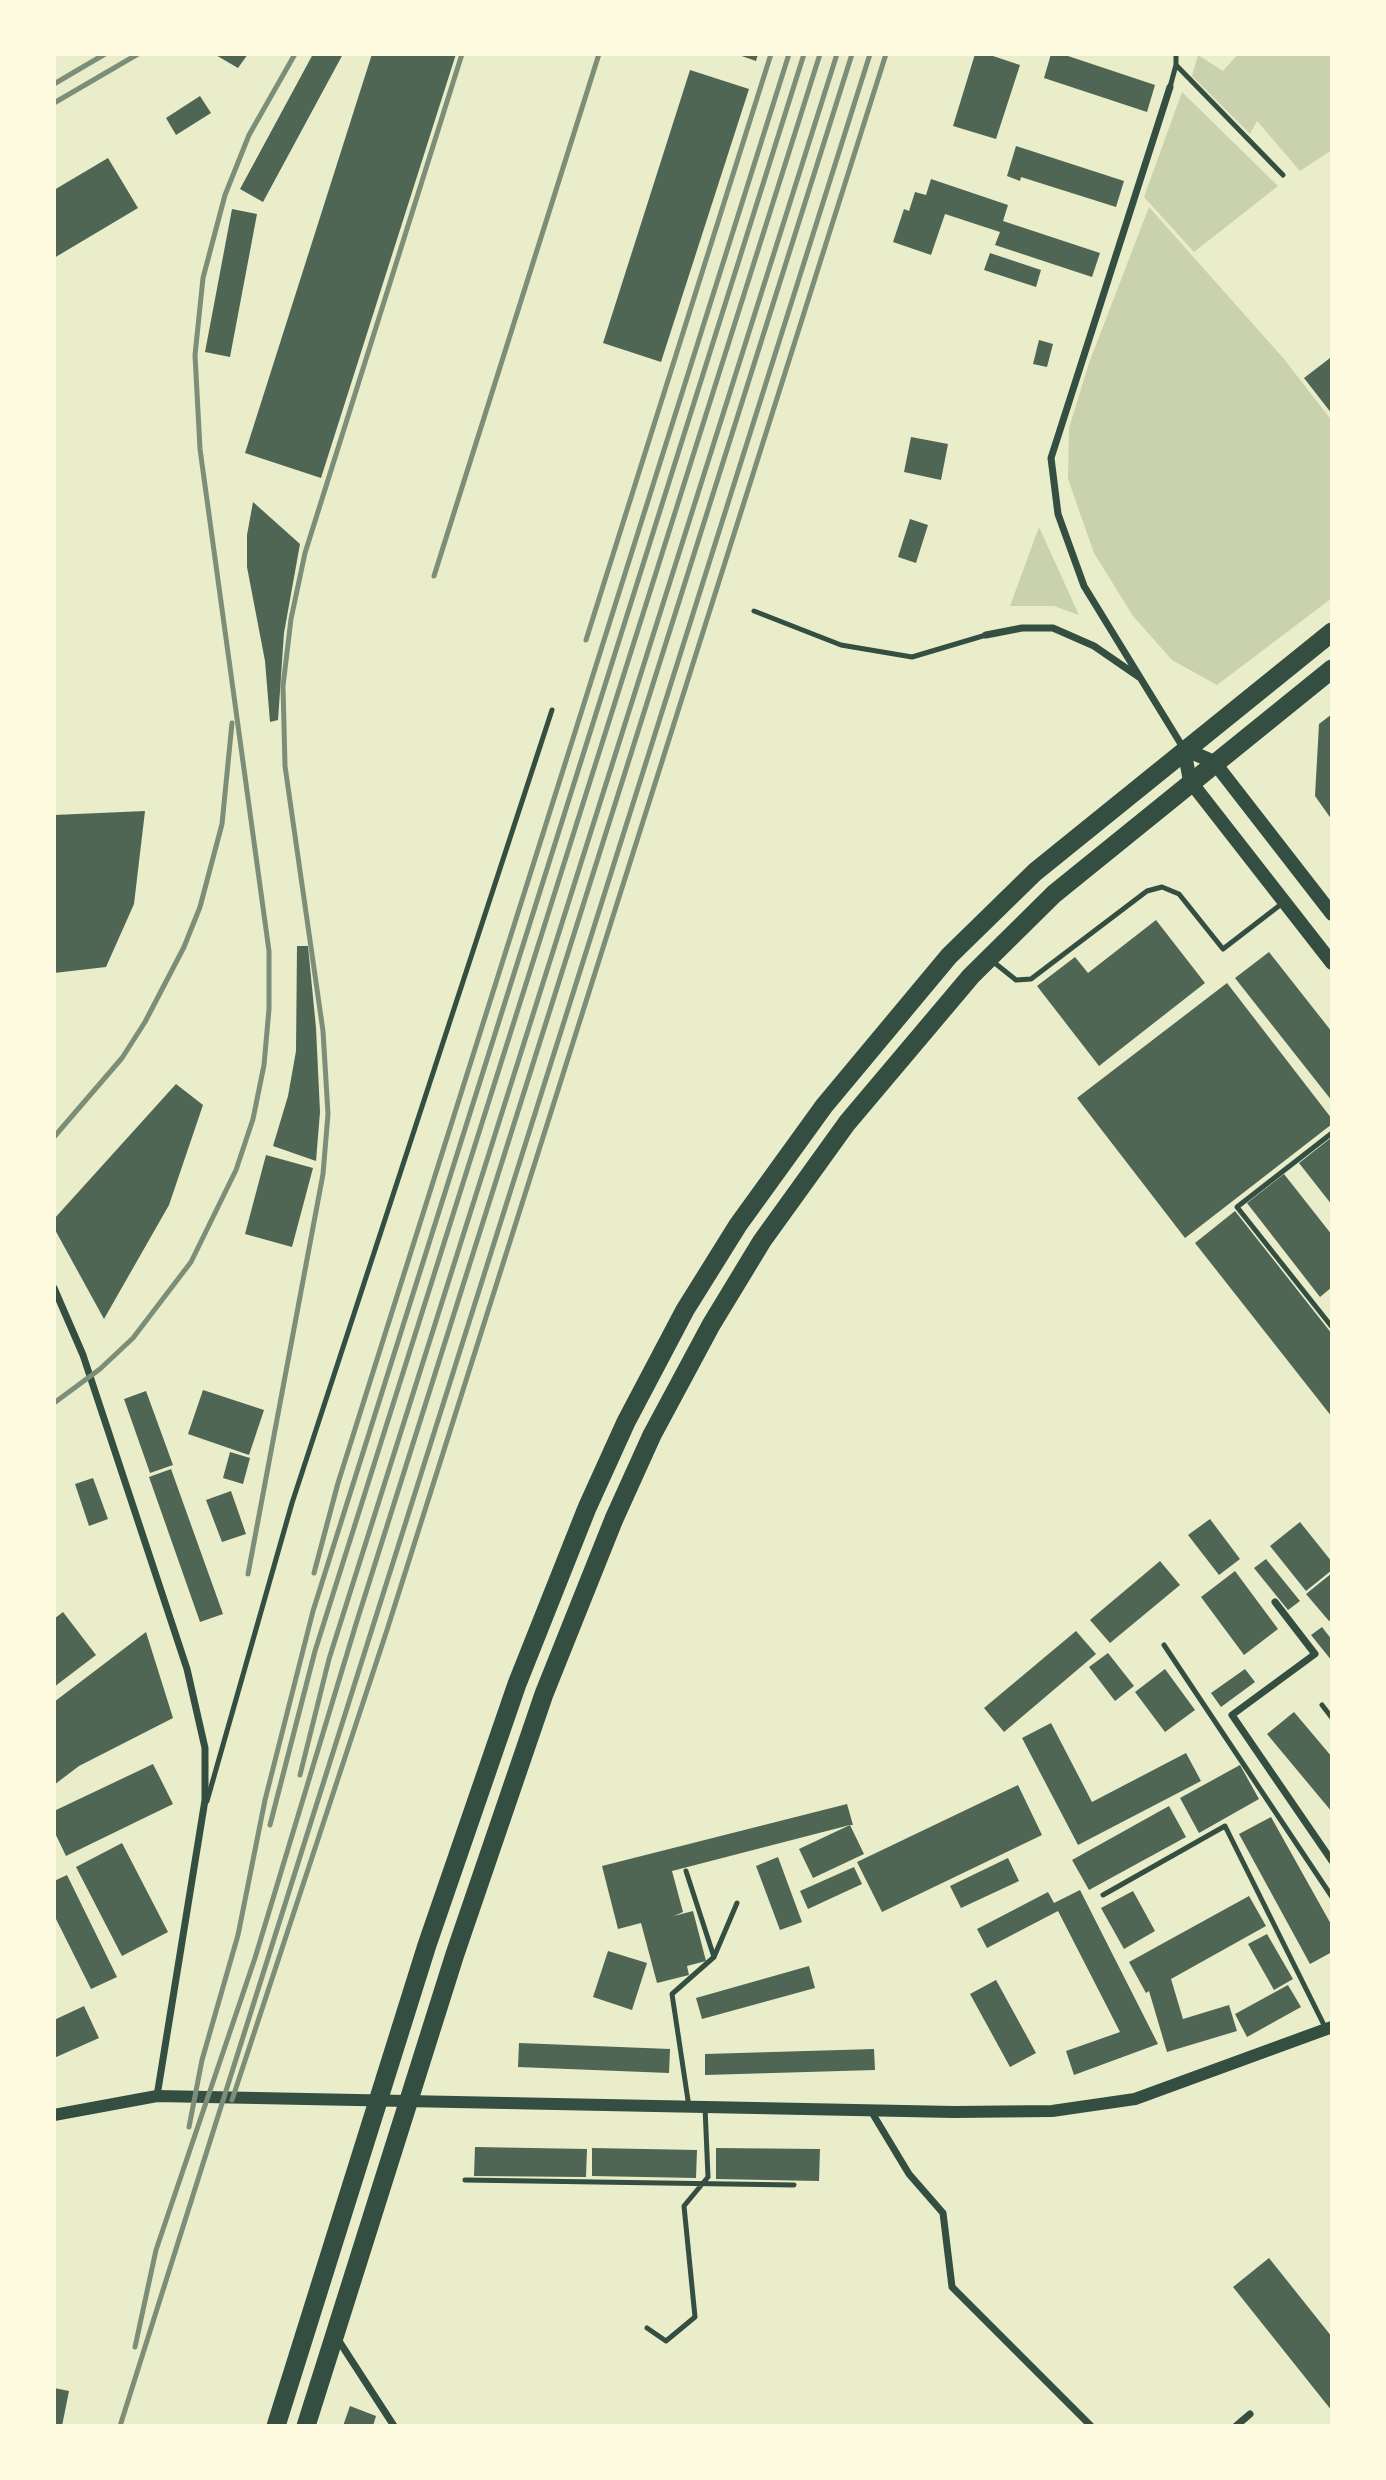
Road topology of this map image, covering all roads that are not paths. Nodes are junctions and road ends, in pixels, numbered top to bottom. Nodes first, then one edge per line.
1 (1176, 54) edge
2 (1177, 65) junction
3 (1170, 88) joint
4 (1283, 175) dead end
5 (754, 611) dead end
6 (1332, 632) edge
7 (986, 635) joint
8 (1332, 669) edge
9 (1145, 682) junction
10 (552, 710) dead end
11 (1184, 749) junction
12 (1214, 762) junction
13 (1191, 781) junction
14 (1284, 902) junction
15 (1332, 914) edge
16 (989, 957) junction
17 (1332, 963) edge
18 (1332, 1133) edge
19 (54, 1288) edge
20 (1332, 1327) edge
21 (1275, 1602) dead end
22 (1164, 1645) dead end
23 (1322, 1705) dead end
24 (1332, 1718) edge
25 (203, 1813) junction
26 (1332, 1861) edge
27 (686, 1871) dead end
28 (1103, 1895) dead end
29 (1332, 1897) edge
30 (737, 1903) dead end
31 (714, 1957) junction
32 (1329, 2028) edge
33 (158, 2096) junction
34 (378, 2101) junction
35 (408, 2101) junction
36 (689, 2107) junction
37 (705, 2107) junction
38 (871, 2111) junction
39 (54, 2115) edge
40 (465, 2180) dead end
41 (794, 2185) dead end
42 (700, 2186) junction
43 (647, 2328) dead end
44 (335, 2335) junction
45 (1250, 2414) dead end
46 (276, 2426) edge
47 (306, 2426) edge
48 (394, 2426) edge
49 (1091, 2426) edge
50 (1236, 2426) edge

1 - 2 lane
2 - 3 lane
2 - 4 lane
3 - 9 street
5 - 7 lane
6 - 11 highway
7 - 9 street
8 - 12 highway
9 - 11 street
10 - 25 lane
11 - 12 main road
11 - 13 main road
11 - 34 highway
12 - 13 highway
12 - 15 main road
13 - 14 main road
13 - 16 highway
14 - 16 lane
14 - 17 main road
16 - 35 highway
18 - 20 lane
19 - 25 street
21 - 26 street
22 - 29 lane
23 - 24 lane
25 - 33 street
27 - 31 lane
28 - 32 lane
30 - 31 lane
31 - 36 lane
32 - 38 street
33 - 34 street
33 - 39 street
34 - 35 street
34 - 46 highway
35 - 36 street
35 - 44 highway
36 - 37 street
37 - 38 street
37 - 42 lane
38 - 49 street
40 - 42 lane
41 - 42 lane
42 - 43 lane
44 - 47 highway
44 - 48 street
45 - 50 street

